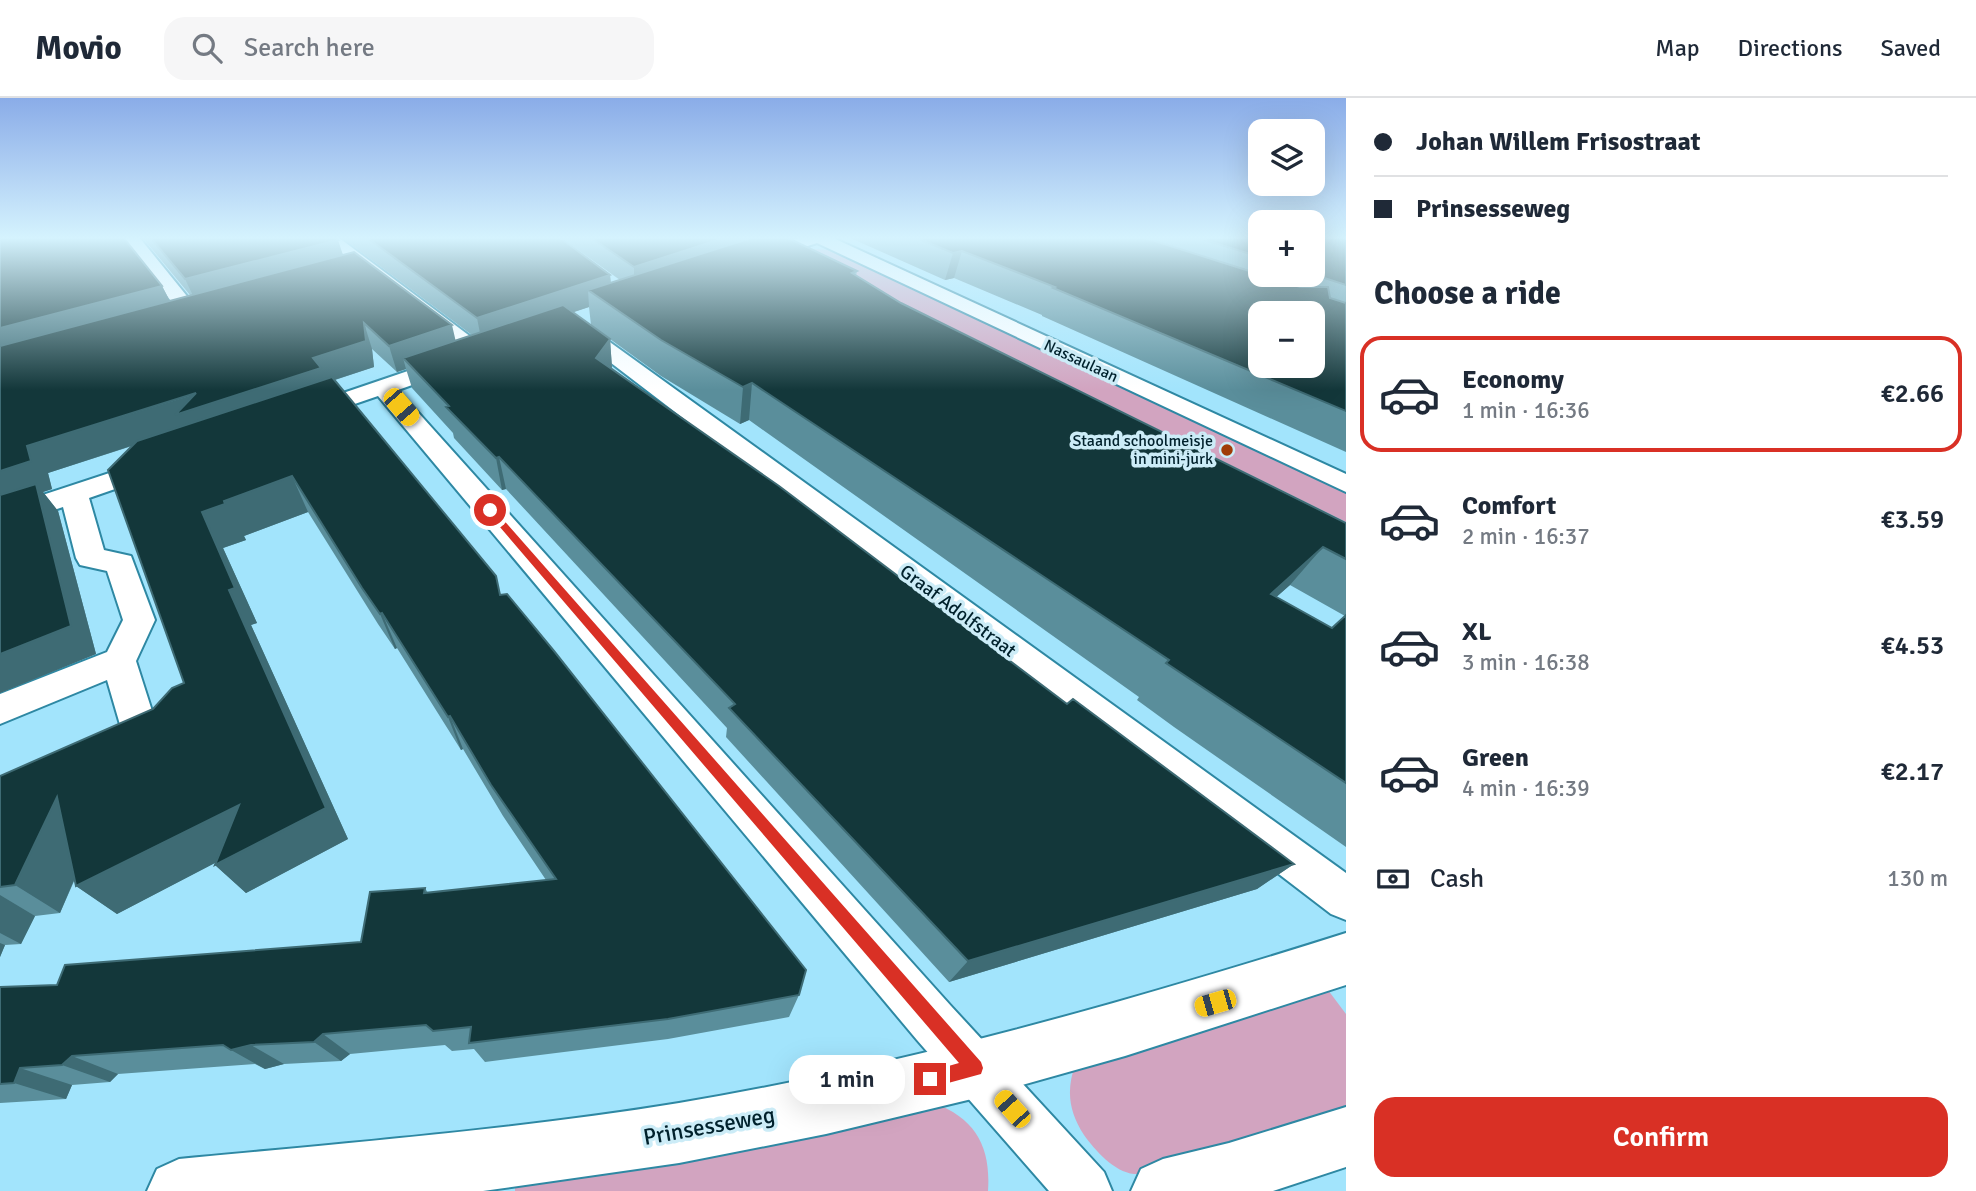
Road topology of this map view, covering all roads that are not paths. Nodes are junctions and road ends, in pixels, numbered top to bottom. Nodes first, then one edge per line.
1 (176, 288) edge
2 (395, 288) edge
3 (897, 288) edge
4 (166, 322) edge
5 (571, 322) edge
6 (504, 345) edge
7 (479, 354) junction
8 (383, 387) junction
9 (292, 419) edge
10 (174, 459) edge
11 (1346, 484) edge
12 (74, 494) junction
13 (0, 519) edge
14 (120, 661) junction
15 (0, 709) edge
16 (94, 757) edge
17 (1346, 899) edge
18 (1346, 959) edge
19 (975, 1068) junction
20 (1346, 1137) edge
21 (179, 1191) edge
22 (1085, 1191) edge
23 (1163, 1191) edge

1 - 4 street
2 - 7 street
3 - 11 street, Nassaulaan
5 - 17 street, Graaf Adolfstraat
6 - 7 street
7 - 8 street
8 - 9 street
8 - 19 street
10 - 12 street
12 - 13 street
12 - 14 street
14 - 15 street
14 - 16 street
18 - 19 street, Prinsesseweg
19 - 21 street, Prinsesseweg
19 - 22 street
20 - 23 street

